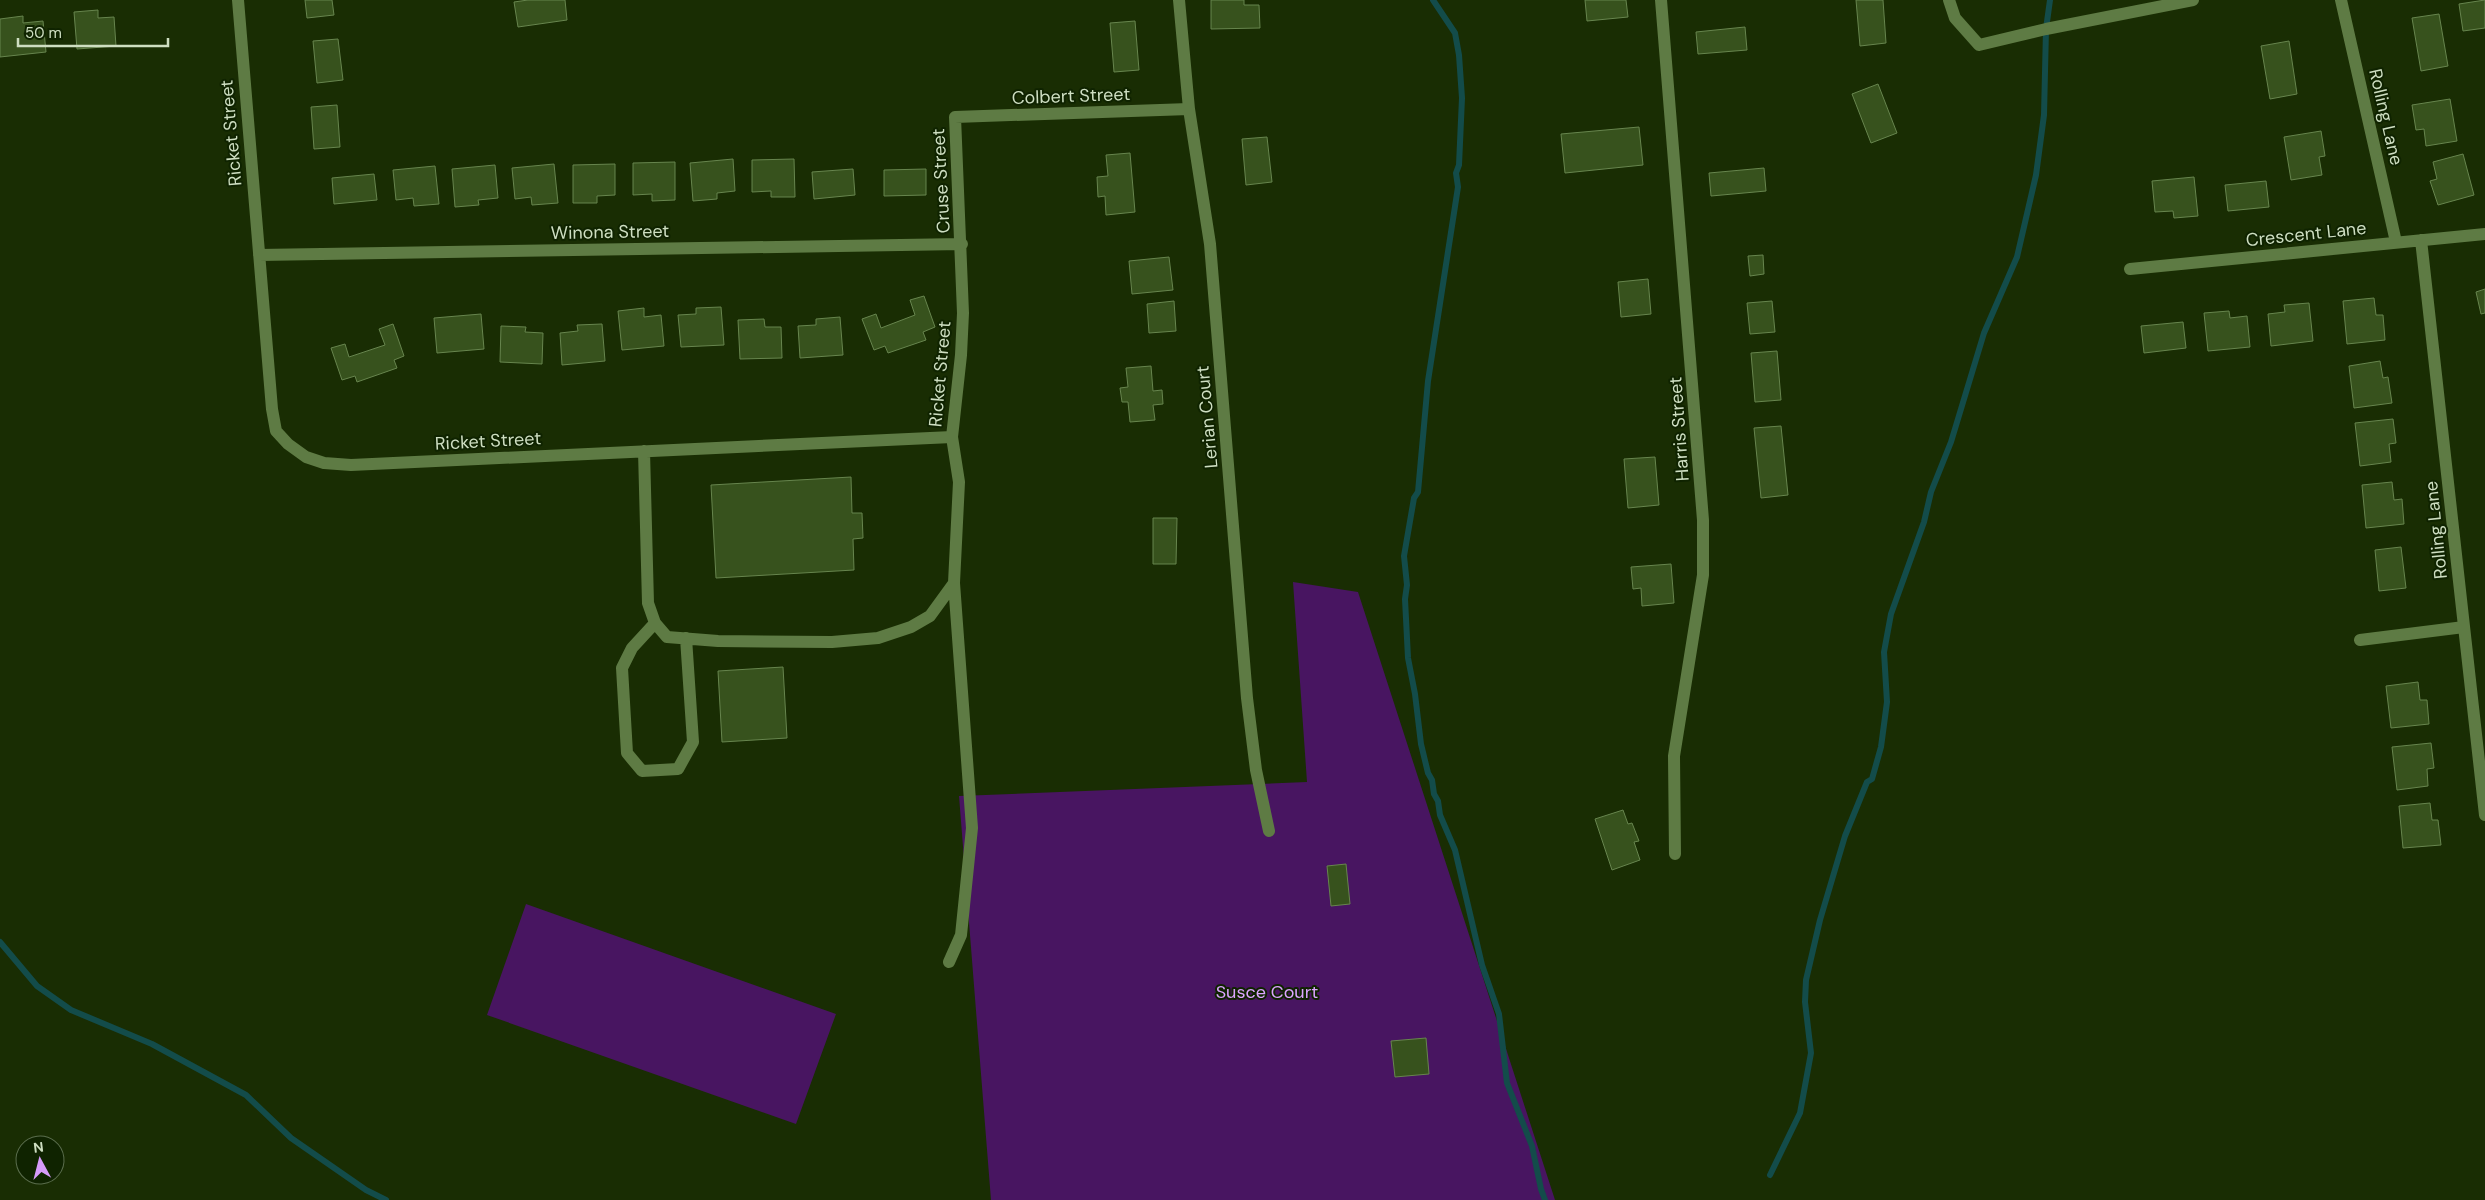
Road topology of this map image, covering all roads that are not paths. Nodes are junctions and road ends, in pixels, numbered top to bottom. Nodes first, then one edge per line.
1 (238, 0) edge
2 (1179, 0) edge
3 (1661, 0) edge
4 (1949, 0) edge
5 (2192, 0) edge
6 (2341, 0) edge
7 (1188, 109) junction
8 (955, 117) joint
9 (2485, 234) edge
10 (2421, 240) junction
11 (2396, 242) junction
12 (962, 244) junction
13 (259, 255) junction
14 (2130, 269) dead end
15 (952, 437) junction
16 (644, 452) junction
17 (954, 582) junction
18 (655, 623) junction
19 (2464, 627) junction
20 (686, 638) junction
21 (2360, 640) dead end
22 (2485, 815) edge
23 (1269, 832) dead end
24 (1675, 854) dead end
25 (949, 962) dead end

1 - 13 street, Ricket Street
2 - 7 street, Lerian Court
3 - 24 street, Harris Street
4 - 5 street
6 - 11 street, Rolling Lane
7 - 8 street, Colbert Street
7 - 23 street, Lerian Court
8 - 12 street, Cruse Street
9 - 10 street, Crescent Lane
10 - 11 street, Crescent Lane
10 - 19 street, Rolling Lane
11 - 14 street, Crescent Lane
12 - 13 street, Winona Street
12 - 15 street, Ricket Street
13 - 16 street, Ricket Street
15 - 16 street, Ricket Street
15 - 17 street
16 - 18 street
17 - 20 street
17 - 25 street
18 - 20 street
18 - 20 street
19 - 21 street
19 - 22 street, Rolling Lane

